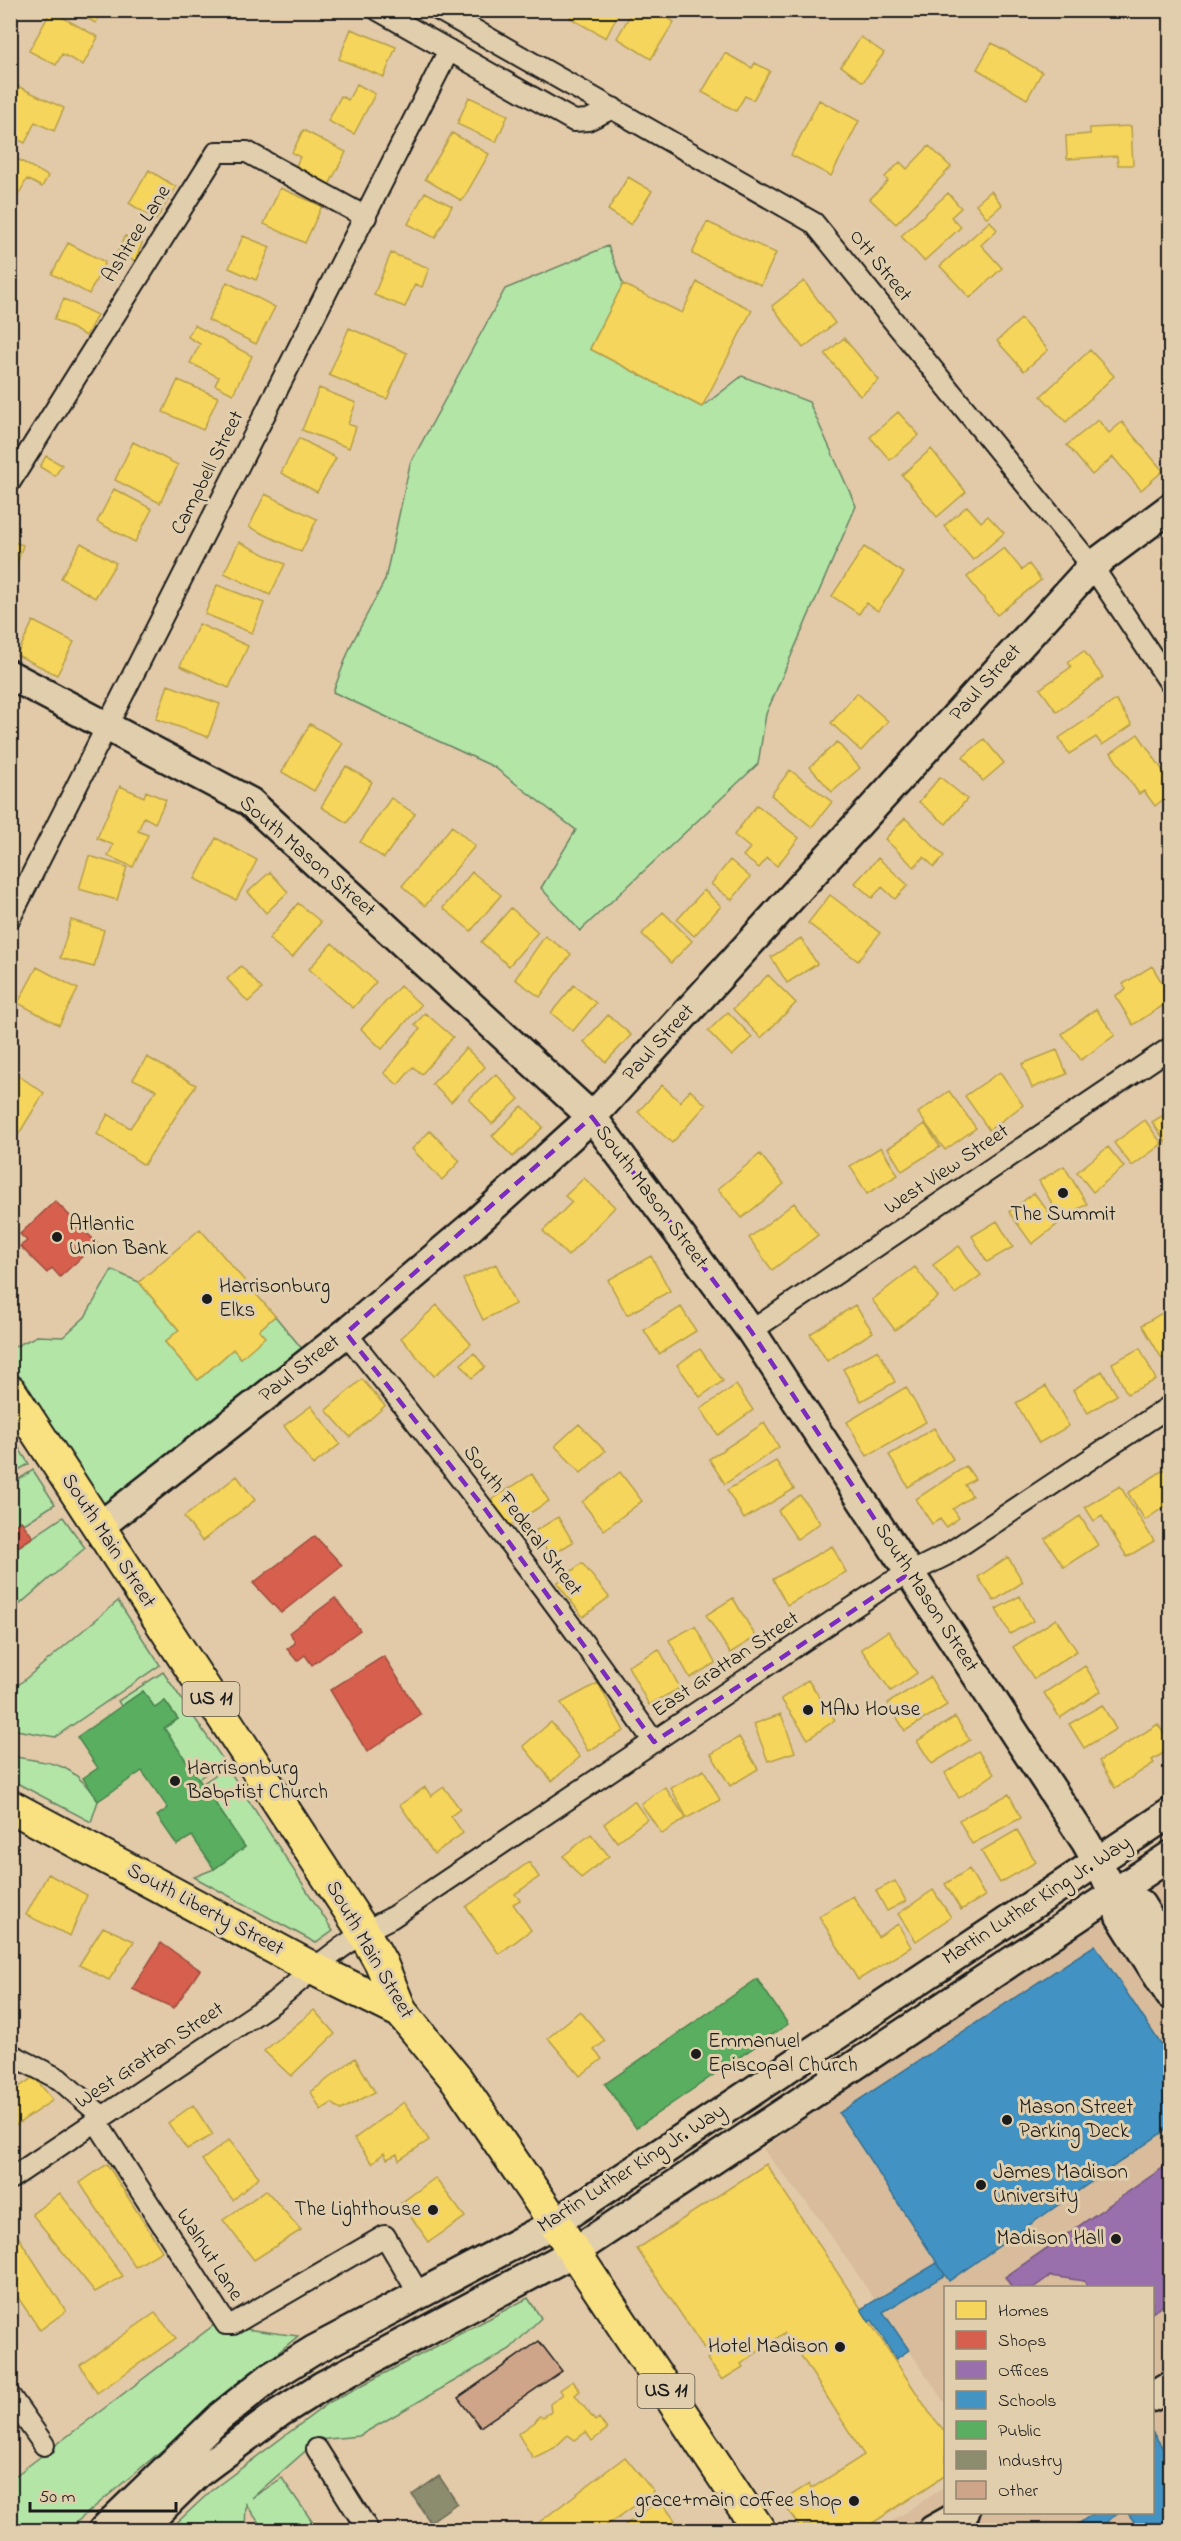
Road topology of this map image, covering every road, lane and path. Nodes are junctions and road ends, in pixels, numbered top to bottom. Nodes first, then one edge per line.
1 (378, 10) edge
2 (439, 10) edge
3 (449, 50) junction
4 (613, 108) junction
5 (366, 217) junction
6 (10, 482) edge
7 (1170, 508) edge
8 (1092, 566) junction
9 (10, 675) edge
10 (1170, 683) edge
11 (109, 727) junction
12 (10, 918) edge
13 (1170, 1048) edge
14 (592, 1117) junction
15 (751, 1331) junction
16 (346, 1333) junction
17 (10, 1391) edge
18 (1170, 1406) edge
19 (99, 1527) junction
20 (910, 1573) junction
21 (654, 1742) junction
22 (10, 1806) edge
23 (1170, 1813) edge
24 (1170, 1856) edge
25 (1096, 1861) junction
26 (1114, 1893) junction
27 (363, 1931) junction
28 (1170, 1953) edge
29 (312, 1968) junction
30 (1170, 1995) edge
31 (401, 2012) junction
32 (10, 2054) edge
33 (99, 2119) junction
34 (10, 2179) edge
35 (555, 2223) junction
36 (574, 2252) junction
37 (419, 2294) junction
38 (1170, 2386) edge
39 (10, 2396) edge
40 (1154, 2396) edge
41 (44, 2445) dead end
42 (317, 2449) dead end
43 (961, 2514) edge
44 (103, 2530) edge
45 (140, 2530) edge
46 (368, 2530) edge
47 (759, 2530) edge
48 (933, 2530) edge

1 - 3 street
2 - 4 street, Ott Street
3 - 4 street
3 - 5 street, Campbell Street
4 - 8 street, Ott Street
5 - 6 street, Ashtree Lane
5 - 11 street, Campbell Street
7 - 8 main road, Paul Street
8 - 10 street, Ott Street
8 - 14 main road, Paul Street
9 - 11 main road, South Mason Street
11 - 12 street, Campbell Street
11 - 14 main road, South Mason Street
13 - 15 street, West View Street
14 - 15 main road, South Mason Street
14 - 16 main road, Paul Street
15 - 20 main road, South Mason Street
16 - 19 main road, Paul Street
16 - 21 street, South Federal Street
17 - 19 main road, South Main Street / US 11
18 - 20 street, East Grattan Street
19 - 27 main road, South Main Street / US 11
20 - 21 street, East Grattan Street
20 - 25 main road, South Mason Street
21 - 27 street, East Grattan Street
22 - 29 main road, South Liberty Street / US 11
23 - 25 main road, Martin Luther King Jr. Way
24 - 26 main road, Martin Luther King Jr. Way
25 - 26 main road, South Mason Street
25 - 35 main road, Martin Luther King Jr. Way
26 - 28 main road
26 - 30 main road, South Mason Street
26 - 36 main road, Martin Luther King Jr. Way
27 - 29 street, East Grattan Street
27 - 31 main road, South Main Street / US 11
29 - 31 main road, South Liberty Street / US 11
29 - 33 street, West Grattan Street
31 - 35 main road, South Main Street / US 11
32 - 33 street, Walnut Lane
33 - 34 street, West Grattan Street
33 - 37 street, Walnut Lane
35 - 36 main road, South Main Street / US 11
35 - 37 main road, Martin Luther King Jr. Way
36 - 45 main road, Martin Luther King Jr. Way
36 - 47 main road, South Main Street / US 11
37 - 44 main road, Martin Luther King Jr. Way
38 - 40 main road
39 - 41 street
42 - 46 street
43 - 48 main road

